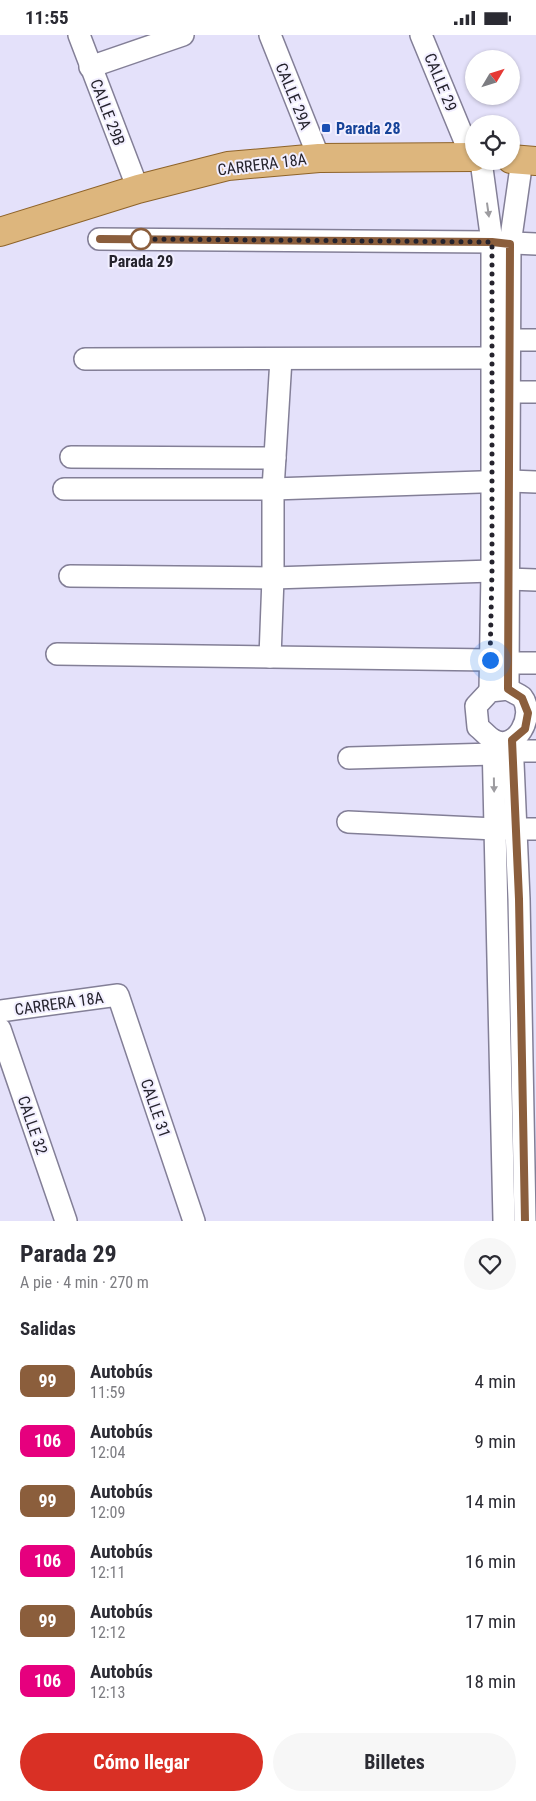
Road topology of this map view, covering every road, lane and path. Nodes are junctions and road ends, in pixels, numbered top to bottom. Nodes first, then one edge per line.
1 (79, 35) edge
2 (183, 35) edge
3 (270, 35) edge
4 (421, 35) edge
5 (90, 67) junction
6 (465, 135) edge
7 (319, 157) junction
8 (465, 158) edge
9 (523, 160) edge
10 (479, 170) edge
11 (138, 189) junction
12 (0, 232) edge
13 (100, 239) dead end
14 (501, 243) junction
15 (536, 244) edge
16 (510, 340) junction
17 (536, 340) edge
18 (492, 358) junction
19 (85, 359) dead end
20 (281, 359) junction
21 (510, 392) junction
22 (536, 392) edge
23 (71, 457) dead end
24 (275, 458) junction
25 (501, 482) junction
26 (536, 482) edge
27 (64, 489) dead end
28 (273, 489) junction
29 (70, 575) dead end
30 (500, 575) junction
31 (272, 578) junction
32 (536, 580) edge
33 (57, 654) dead end
34 (270, 657) junction
35 (499, 662) junction
36 (536, 663) edge
37 (499, 690) junction
38 (503, 746) junction
39 (536, 751) edge
40 (349, 758) dead end
41 (348, 822) dead end
42 (495, 829) junction
43 (526, 829) edge
44 (528, 898) edge
45 (118, 995) joint
46 (0, 1011) edge
47 (0, 1029) edge
48 (66, 1221) edge
49 (194, 1221) edge
50 (504, 1221) edge
51 (525, 1221) edge

1 - 5 street, CALLE 29B
2 - 5 street
3 - 7 street, CALLE 29A
4 - 6 street, CALLE 29
5 - 11 street, CALLE 29B
7 - 8 main road, CARRERA 18A
7 - 11 main road, CARRERA 18A
9 - 14 street
10 -> 14 street, CALLE 29
11 - 12 main road, CARRERA 18A
13 - 14 street
14 - 15 street
14 - 16 street
14 - 18 street
16 - 17 street
16 - 21 street
18 - 20 street
18 - 25 street
19 - 20 street
20 - 24 street
21 - 22 street
21 - 25 street
23 - 24 street
24 - 28 street
25 - 26 street
25 - 28 street
25 - 30 street
27 - 28 street
28 - 31 street
29 - 31 street
30 - 31 street
30 - 32 street
30 - 35 street
31 - 34 street
33 - 34 street
34 - 35 street
35 - 36 street
35 - 37 street
37 - 38 street
37 - 38 street
38 - 39 street
38 - 40 street
38 -> 42 street
38 - 43 street
41 - 42 street
42 - 43 street
42 - 50 street
43 - 44 street
44 - 51 street
45 - 46 street, CARRERA 18A
45 - 49 street, CALLE 31
47 - 48 street, CALLE 32

